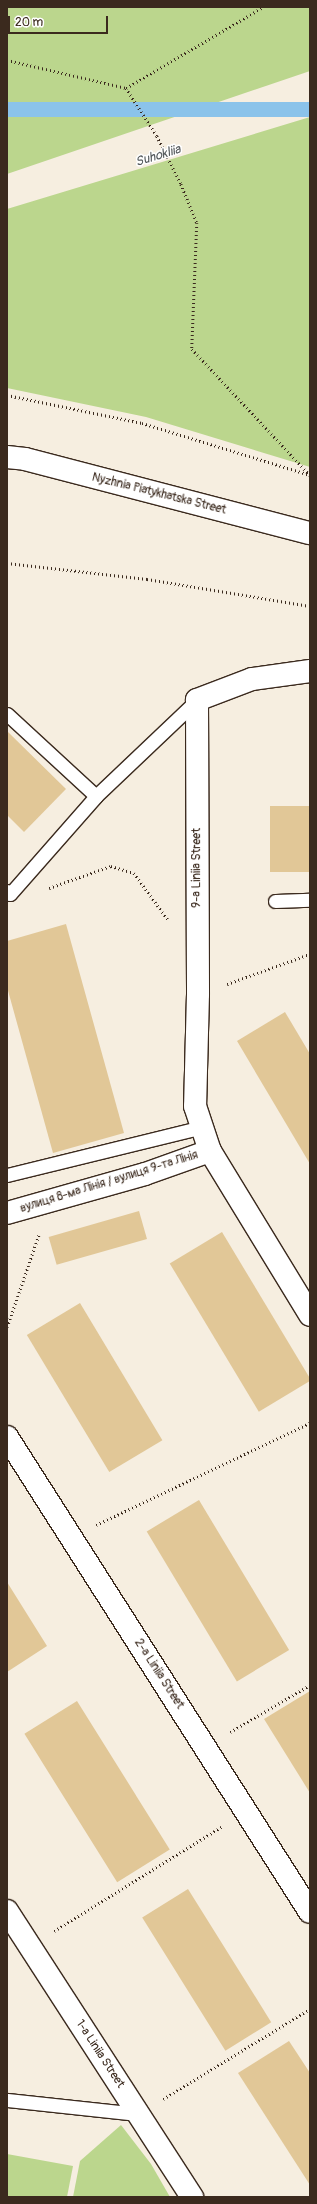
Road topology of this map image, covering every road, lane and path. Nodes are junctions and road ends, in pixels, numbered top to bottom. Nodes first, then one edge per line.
1 (263, 7) edge
2 (7, 60) edge
3 (126, 88) junction
4 (7, 395) edge
5 (7, 457) edge
6 (310, 475) edge
7 (310, 533) edge
8 (7, 563) edge
9 (310, 606) edge
10 (310, 671) edge
11 (197, 700) junction
12 (7, 714) edge
13 (96, 796) junction
14 (44, 889) dead end
15 (7, 891) edge
16 (310, 900) edge
17 (275, 901) dead end
18 (197, 949) junction
19 (310, 954) edge
20 (198, 994) junction
21 (203, 1127) junction
22 (210, 1151) junction
23 (8, 1171) edge
24 (50, 1200) junction
25 (7, 1213) edge
26 (310, 1315) edge
27 (7, 1327) edge
28 (310, 1423) edge
29 (7, 1436) edge
30 (71, 1537) junction
31 (310, 1685) edge
32 (205, 1746) junction
33 (247, 1811) junction
34 (7, 1911) edge
35 (310, 1912) edge
36 (30, 1946) junction
37 (310, 2009) edge
38 (7, 2100) edge
39 (138, 2114) junction
40 (192, 2197) edge

1 - 3 path
2 - 3 path
3 - 6 path
4 - 6 path
5 - 7 street, Nyzhnia Piatykhatska Street
8 - 9 path
10 - 11 street
11 - 13 lane
11 - 18 street, 9-a Liniia Street
12 - 13 lane
13 - 15 lane
14 - 18 path
16 - 17 lane
18 - 20 street, 9-a Liniia Street
19 - 20 path
20 - 21 street, 9-a Liniia Street
21 - 22 street, 9-a Liniia Street
21 - 23 lane
22 - 24 street, вулиця 8-ма Лінія / вулиця 9-та Лінія
22 - 26 street, 9-a Liniia Street
24 - 25 street, вулиця 8-ма Лінія / вулиця 9-та Лінія
24 - 27 path
28 - 30 path
29 - 30 street, 2-a Liniia Street
30 - 32 street, 2-a Liniia Street
31 - 32 path
32 - 33 street, 2-a Liniia Street
33 - 35 street, 2-a Liniia Street
33 - 36 path
34 - 36 street, 1-a Liniia Street
36 - 39 street, 1-a Liniia Street
37 - 39 path
38 - 39 lane
39 - 40 street, 1-a Liniia Street

